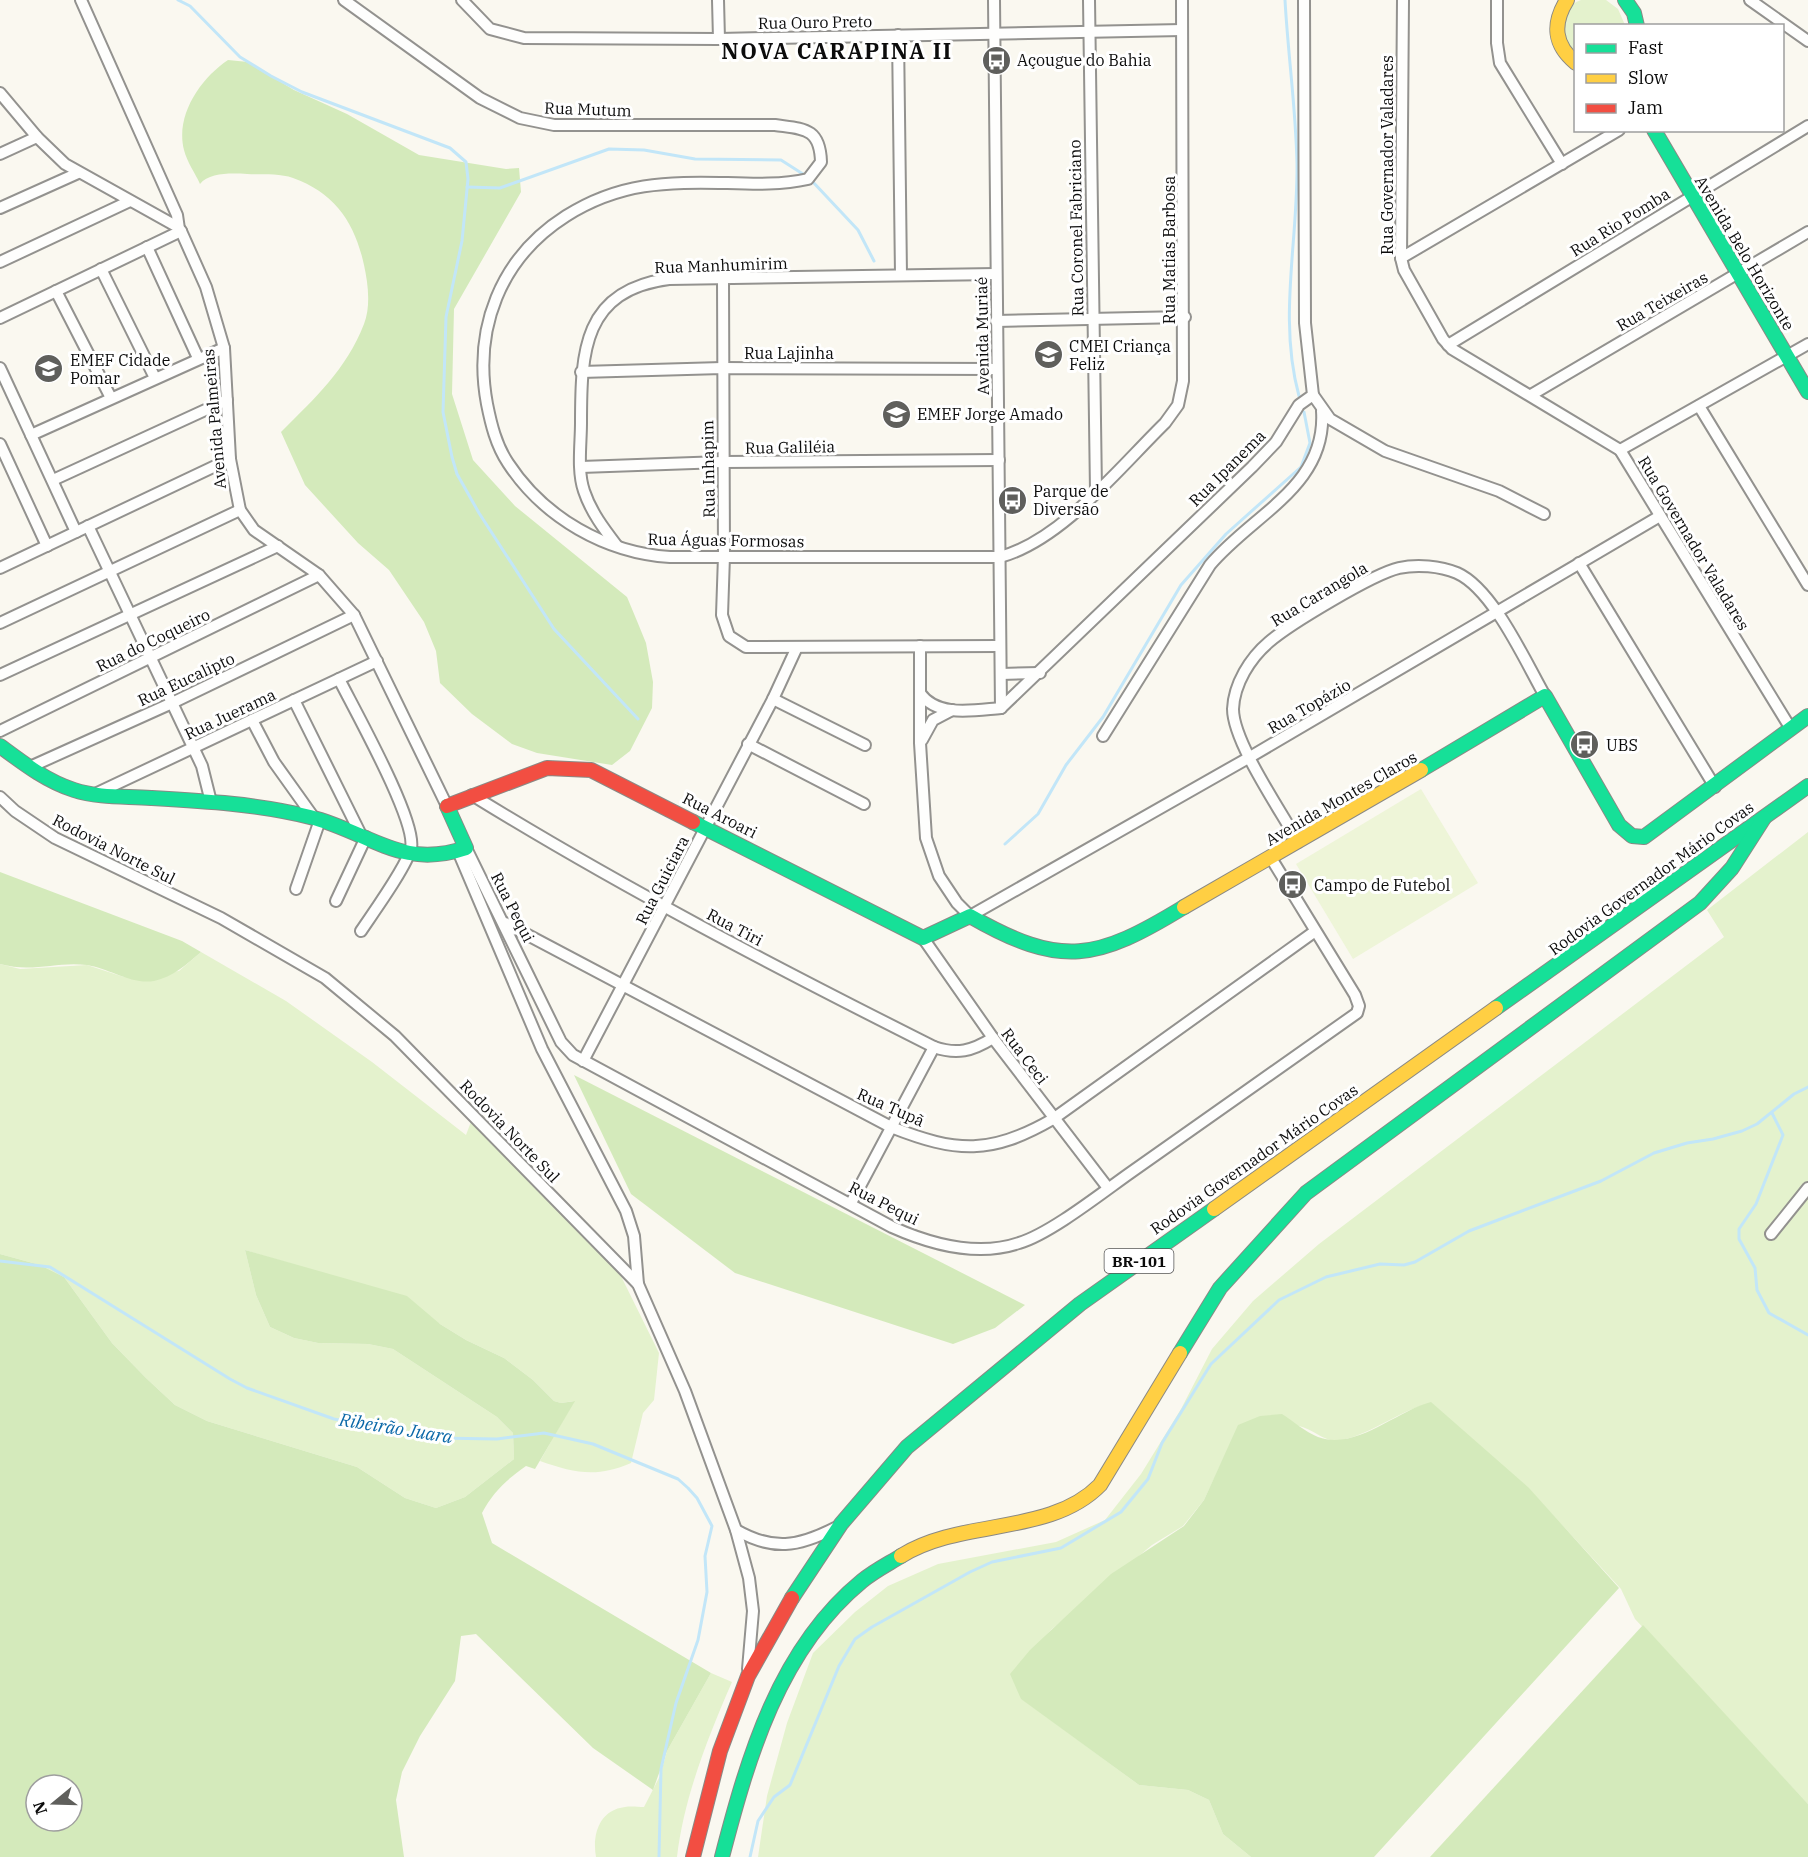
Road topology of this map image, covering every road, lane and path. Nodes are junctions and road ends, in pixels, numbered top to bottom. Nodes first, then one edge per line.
1 (81, 0) edge
2 (344, 0) edge
3 (462, 0) edge
4 (718, 0) edge
5 (994, 0) edge
6 (1089, 0) edge
7 (1182, 0) edge
8 (1304, 0) edge
9 (1403, 0) edge
10 (1497, 0) edge
11 (1567, 0) edge
12 (1625, 0) edge
13 (1750, 0) edge
14 (1636, 24) edge
15 (1783, 24) edge
16 (1784, 25) edge
17 (1182, 30) junction
18 (1793, 31) junction
19 (1089, 33) junction
20 (898, 35) junction
21 (995, 35) junction
22 (1784, 35) edge
23 (719, 39) junction
24 (1808, 41) edge
25 (1574, 62) edge
26 (1, 97) edge
27 (1808, 126) edge
28 (1615, 132) edge
29 (1655, 132) edge
30 (37, 137) junction
31 (821, 150) joint
32 (0, 154) edge
33 (1562, 164) junction
34 (78, 173) junction
35 (1692, 194) junction
36 (130, 201) junction
37 (0, 208) edge
38 (180, 230) junction
39 (1808, 232) edge
40 (147, 247) junction
41 (1401, 258) junction
42 (0, 262) edge
43 (101, 269) junction
44 (996, 274) junction
45 (1739, 274) junction
46 (901, 275) junction
47 (723, 280) junction
48 (56, 291) junction
49 (1185, 317) junction
50 (0, 318) edge
51 (1092, 320) junction
52 (996, 321) junction
53 (1808, 344) edge
54 (1448, 345) junction
55 (224, 348) junction
56 (1787, 356) junction
57 (198, 358) junction
58 (0, 368) edge
59 (722, 368) junction
60 (996, 369) junction
61 (581, 372) junction
62 (155, 378) junction
63 (4, 388) edge
64 (1808, 392) edge
65 (1531, 395) junction
66 (1313, 396) junction
67 (111, 398) junction
68 (227, 400) junction
69 (1699, 406) junction
70 (1322, 411) junction
71 (31, 435) junction
72 (0, 444) edge
73 (1620, 450) junction
74 (230, 459) junction
75 (999, 460) junction
76 (723, 462) junction
77 (581, 467) junction
78 (52, 480) junction
79 (1096, 491) junction
80 (240, 510) junction
81 (1544, 514) dead end
82 (1660, 516) junction
83 (88, 526) junction
84 (76, 532) junction
85 (46, 546) junction
86 (278, 546) junction
87 (619, 549) junction
88 (724, 556) junction
89 (1000, 557) junction
90 (1579, 563) junction
91 (1, 564) edge
92 (109, 573) junction
93 (319, 574) junction
94 (1808, 585) edge
95 (1497, 613) junction
96 (354, 615) junction
97 (130, 616) junction
98 (0, 623) edge
99 (920, 646) junction
100 (999, 646) junction
101 (797, 647) junction
102 (151, 659) junction
103 (377, 662) junction
104 (1040, 673) junction
105 (1000, 674) junction
106 (0, 675) edge
107 (339, 679) junction
108 (920, 693) junction
109 (1545, 696) junction
110 (773, 699) junction
111 (294, 700) junction
112 (172, 703) junction
113 (1002, 708) junction
114 (953, 710) junction
115 (1808, 716) edge
116 (252, 720) junction
117 (1791, 729) junction
118 (0, 731) edge
119 (1103, 736) dead end
120 (921, 742) junction
121 (748, 744) junction
122 (865, 745) dead end
123 (0, 746) edge
124 (194, 748) junction
125 (1250, 757) junction
126 (30, 767) junction
127 (1808, 786) edge
128 (1715, 787) junction
129 (95, 794) junction
130 (471, 795) junction
131 (0, 797) edge
132 (211, 802) junction
133 (864, 804) dead end
134 (447, 806) junction
135 (1766, 817) junction
136 (317, 819) junction
137 (706, 826) junction
138 (459, 833) junction
139 (364, 836) junction
140 (1298, 842) junction
141 (462, 849) junction
142 (409, 855) junction
143 (1271, 858) junction
144 (296, 889) dead end
145 (336, 901) dead end
146 (666, 906) junction
147 (970, 916) junction
148 (505, 923) junction
149 (361, 932) dead end
150 (1314, 932) junction
151 (922, 938) junction
152 (623, 986) junction
153 (993, 1038) junction
154 (934, 1047) junction
155 (583, 1061) junction
156 (1053, 1119) junction
157 (891, 1127) junction
158 (1108, 1188) junction
159 (1808, 1188) edge
160 (851, 1203) junction
161 (1772, 1234) dead end
162 (638, 1284) junction
163 (842, 1524) junction
164 (736, 1530) junction
165 (748, 1676) junction
166 (693, 1857) edge
167 (722, 1857) edge

1 - 38 street, Avenida Palmeiras
2 - 31 street, Rua Mutum
3 - 23 street, Rua Ouro Preto
4 - 23 street
5 - 21 street, Avenida Muriaé
6 - 19 street, Rua Coronel Fabriciano
7 - 17 street, Rua Matias Barbosa
8 - 66 street
9 - 41 street, Rua Governador Valadares
10 - 33 street
11 - 25 street
12 - 14 street
13 - 15 street
16 - 18 street
17 - 19 street, Rua Ouro Preto
17 - 49 street, Rua Matias Barbosa
18 - 22 street
18 - 24 street
19 - 21 street, Rua Ouro Preto
19 - 51 street, Rua Coronel Fabriciano
20 - 21 street, Rua Ouro Preto
20 - 23 street, Rua Ouro Preto
20 - 46 street
21 - 44 street, Avenida Muriaé
26 - 30 street
27 - 35 street, Rua Rio Pomba
28 - 33 street
29 - 35 street, Avenida Belo Horizonte
30 - 32 street
30 - 34 street
31 - 87 street, Rua Águas Formosas
33 - 41 street
34 - 36 street
34 - 37 street
35 - 45 street, Avenida Belo Horizonte
35 - 54 street, Rua Rio Pomba
36 - 38 street
36 - 42 street
38 - 40 street
38 - 55 street, Avenida Palmeiras
39 - 45 street, Rua Teixeiras
40 - 43 street
40 - 57 street
41 - 54 street, Rua Governador Valadares
43 - 48 street
43 - 62 street
44 - 46 street, Rua Manhumirim
44 - 52 street, Avenida Muriaé
45 - 56 street, Avenida Belo Horizonte
45 - 65 street, Rua Teixeiras
46 - 47 street, Rua Manhumirim
47 - 59 street, Rua Inhapim
47 - 61 street, Rua Manhumirim
48 - 50 street
48 - 67 street
49 - 51 street
49 - 79 street, Rua Matias Barbosa
51 - 52 street
51 - 79 street, Rua Coronel Fabriciano
52 - 60 street, Avenida Muriaé
53 - 56 street
54 - 65 street, Rua Governador Valadares
55 - 57 street
55 - 68 street, Avenida Palmeiras
56 - 64 street, Avenida Belo Horizonte
56 - 69 street
57 - 62 street
58 - 63 street
59 - 60 street, Rua Lajinha
59 - 61 street, Rua Lajinha
59 - 76 street, Rua Inhapim
60 - 75 street, Avenida Muriaé
61 - 77 street, Rua Manhumirim
62 - 67 street
63 - 71 street
65 - 73 street, Rua Governador Valadares
66 - 70 street
66 - 104 street, Rua Ipanema
67 - 71 street
68 - 74 street, Avenida Palmeiras
68 - 78 street
69 - 73 street
69 - 94 street
70 - 81 street
70 - 119 street
71 - 78 street
72 - 85 street
73 - 82 street, Rua Governador Valadares
74 - 80 street, Avenida Palmeiras
74 - 83 street
75 - 76 street, Rua Galiléia
75 - 89 street, Avenida Muriaé
76 - 77 street, Rua Galiléia
76 - 88 street, Rua Inhapim
77 - 87 street, Rua Manhumirim
78 - 84 street
79 - 89 street, Rua Matias Barbosa
80 - 86 street, Avenida Palmeiras
80 - 92 street
82 - 90 street, Rua Topázio
82 - 117 street, Rua Governador Valadares
83 - 84 street
83 - 92 street
84 - 85 street
85 - 91 street
86 - 93 street, Avenida Palmeiras
86 - 97 street
87 - 88 street, Rua Águas Formosas
88 - 89 street, Rua Águas Formosas
88 - 101 street, Rua Inhapim
89 - 100 street, Avenida Muriaé
90 - 95 street, Rua Topázio
90 - 128 street
92 - 97 street
92 - 98 street
93 - 96 street, Avenida Palmeiras
93 - 102 street, Rua do Coqueiro
95 - 109 street, Rua Carangola
95 - 125 street, Rua Topázio
95 - 125 street, Rua Carangola
96 - 103 street, Avenida Palmeiras
96 - 112 street, Rua Eucalipto
97 - 102 street
97 - 106 street
99 - 100 street
99 - 101 street
99 - 108 street, Avenida Montes Claros
100 - 105 street, Avenida Muriaé
101 - 110 street, Rua Guiciara
102 - 112 street
102 - 118 street, Rua do Coqueiro
103 - 107 street, Rua Juerama
103 - 134 street, Avenida Palmeiras
104 - 105 street
104 - 113 street, Rua Ipanema
105 - 113 street, Avenida Muriaé
107 - 111 street, Rua Juerama
107 - 142 street
108 - 114 street
108 - 120 street, Avenida Montes Claros
109 - 128 street
109 - 140 street, Avenida Montes Claros
110 - 121 street, Rua Guiciara
110 - 122 street
111 - 116 street, Rua Juerama
111 - 139 street
112 - 124 street
112 - 126 street, Rua Eucalipto
113 - 114 street
114 - 120 street
115 - 117 street
116 - 124 street, Rua Juerama
116 - 136 street
117 - 128 street
120 - 147 street, Avenida Montes Claros
121 - 133 street
121 - 137 street, Rua Guiciara
123 - 126 street
124 - 129 street, Rua Juerama
124 - 132 street
125 - 140 street, Rua Carangola
125 - 147 street, Rua Topázio
126 - 129 street
127 - 135 street, Rodovia Governador Mário Covas / BR-101
129 - 132 street
130 - 134 street, Rua Aroari
130 - 137 street, Rua Aroari
130 - 138 street
130 - 146 street, Rua Tiri
131 - 162 street, Rodovia Norte Sul
132 - 136 street
134 - 138 street
134 - 141 street
135 - 163 street, Rodovia Governador Mário Covas / BR-101
135 - 167 street
136 - 139 street
136 - 144 street
137 - 146 street, Rua Guiciara
137 - 151 street, Rua Aroari
138 - 141 street
139 - 142 street
139 - 145 street
140 - 143 street, Avenida Montes Claros
141 - 142 street
141 - 148 street, Rua Pequi
141 - 162 street
142 - 149 street
143 - 147 street, Avenida Montes Claros
143 - 150 street
146 - 152 street, Rua Guiciara
146 - 154 street, Rua Tiri
147 - 151 street
148 - 152 street, Rua Tupã
148 - 155 street, Rua Pequi
150 - 156 street, Rua Tupã
150 - 158 street, Rua Pequi
151 - 153 street, Rua Ceci
152 - 155 street, Rua Guiciara
152 - 157 street, Rua Tupã
153 - 154 street, Rua Tiri
153 - 156 street, Rua Ceci
154 - 157 street
155 - 160 street, Rua Pequi
156 - 157 street, Rua Tupã
156 - 158 street, Rua Ceci
157 - 160 street
158 - 160 street, Rua Pequi
159 - 161 street
162 - 164 street, Rodovia Norte Sul
163 - 164 street
163 - 165 street, Rodovia Governador Mário Covas / BR-101
164 - 165 street, Rodovia Norte Sul
165 - 166 street, Rodovia Governador Mário Covas / BR-101

